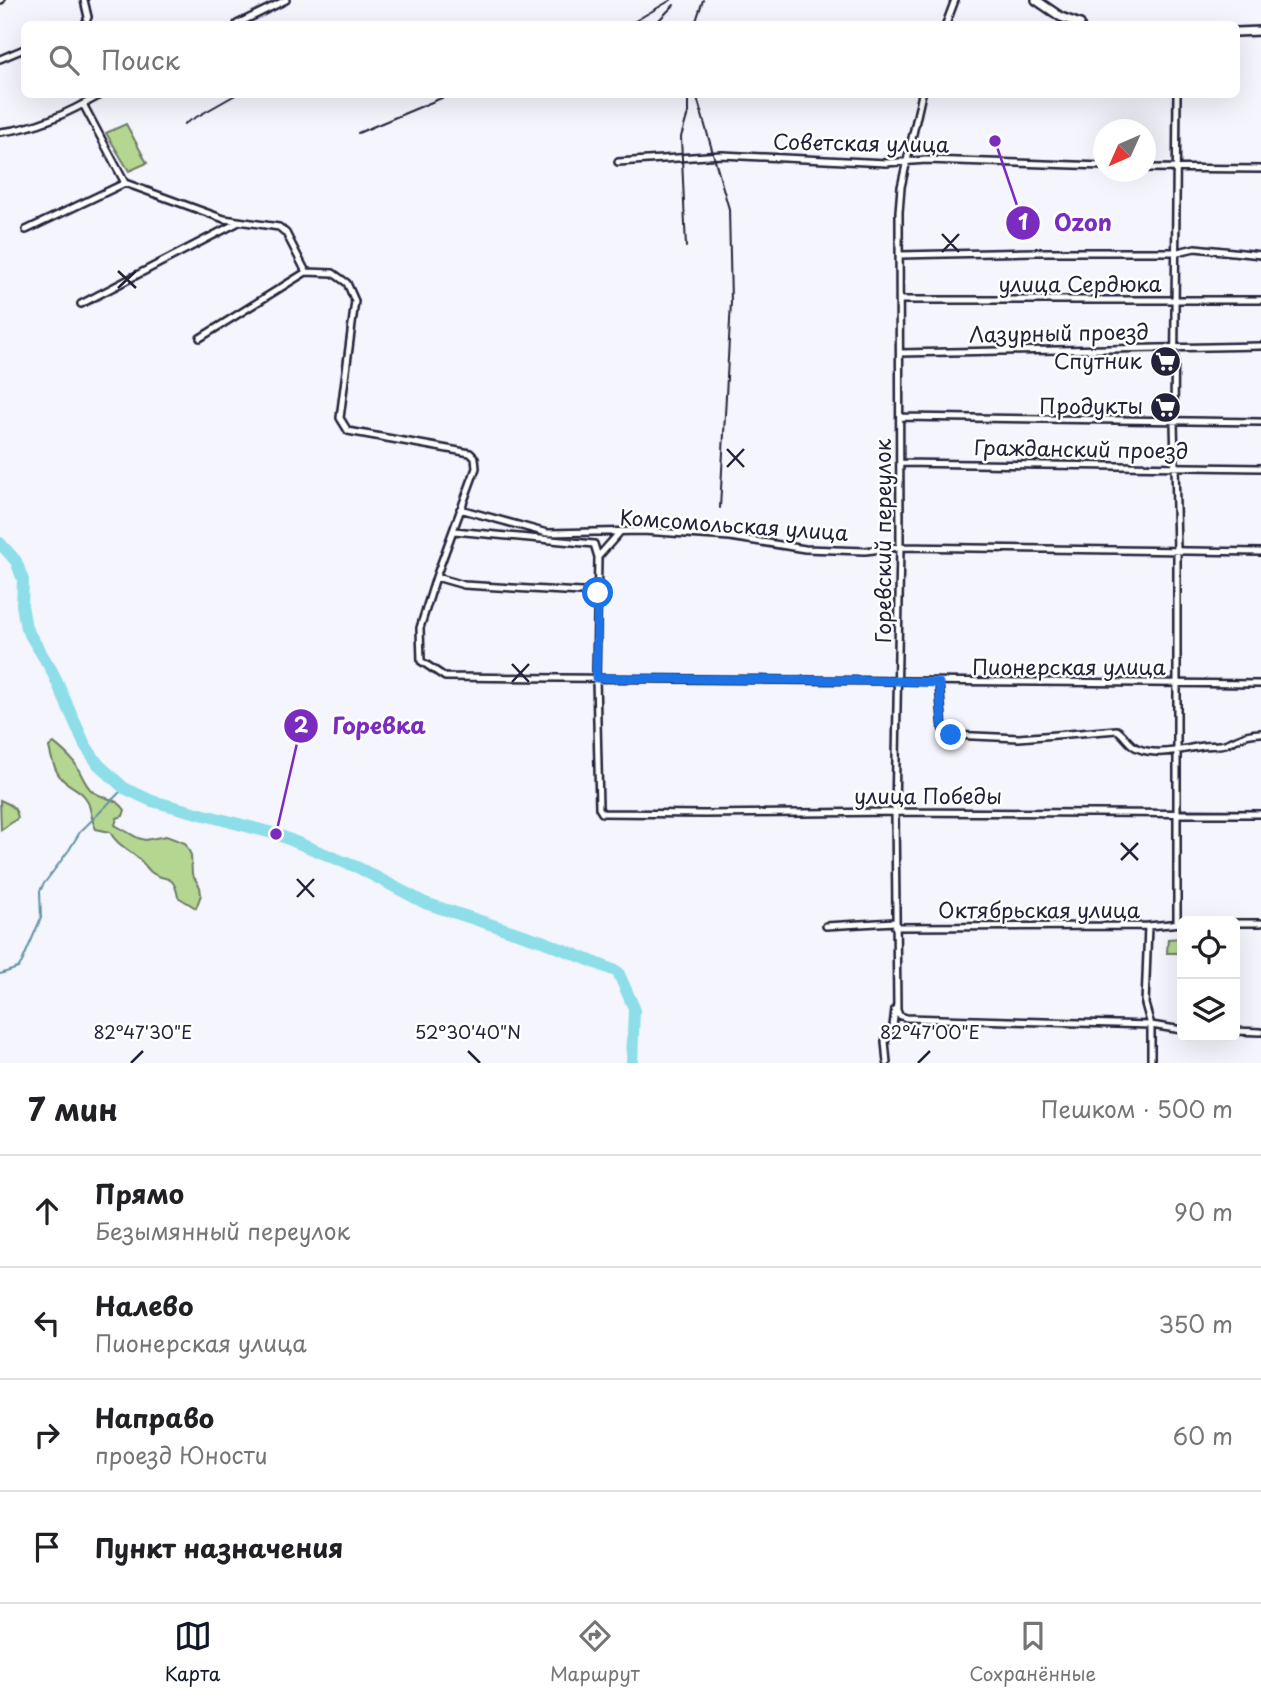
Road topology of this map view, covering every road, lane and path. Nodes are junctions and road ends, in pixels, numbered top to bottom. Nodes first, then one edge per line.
1 (84, 0) edge
2 (286, 0) edge
3 (955, 0) edge
4 (1036, 0) edge
5 (86, 21) edge
6 (243, 21) edge
7 (947, 21) edge
8 (1072, 21) edge
9 (1240, 32) edge
10 (1261, 32) edge
11 (21, 50) edge
12 (0, 59) edge
13 (94, 98) edge
14 (921, 98) edge
15 (1177, 98) edge
16 (83, 104) junction
17 (0, 132) edge
18 (618, 162) dead end
19 (908, 162) junction
20 (1093, 166) edge
21 (1156, 167) edge
22 (1175, 168) junction
23 (1261, 169) edge
24 (125, 183) junction
25 (237, 223) junction
26 (26, 230) dead end
27 (1178, 252) junction
28 (899, 255) junction
29 (1261, 255) edge
30 (306, 272) junction
31 (900, 300) junction
32 (1261, 300) edge
33 (1176, 302) junction
34 (80, 304) dead end
35 (200, 338) dead end
36 (1261, 346) edge
37 (1175, 348) junction
38 (900, 353) junction
39 (900, 417) junction
40 (1174, 422) junction
41 (1261, 422) edge
42 (900, 463) junction
43 (1175, 467) junction
44 (1261, 468) edge
45 (460, 509) junction
46 (454, 531) junction
47 (620, 532) junction
48 (900, 547) junction
49 (1177, 550) junction
50 (1261, 552) edge
51 (598, 557) junction
52 (436, 577) junction
53 (598, 593) junction
54 (596, 678) junction
55 (899, 681) junction
56 (939, 683) junction
57 (1176, 684) junction
58 (1261, 684) edge
59 (1261, 733) edge
60 (1178, 752) junction
61 (895, 811) junction
62 (1176, 814) junction
63 (1261, 814) edge
64 (1180, 916) edge
65 (1177, 923) edge
66 (1240, 923) edge
67 (1261, 923) edge
68 (895, 924) junction
69 (827, 926) dead end
70 (1148, 926) junction
71 (896, 1005) junction
72 (1151, 1025) junction
73 (1177, 1030) edge
74 (1240, 1031) edge
75 (1261, 1032) edge
76 (887, 1063) edge
77 (1150, 1063) edge

1 - 5 street
2 - 6 street
3 - 7 street
4 - 8 main road
9 - 10 main road
11 - 12 street
13 - 16 street
14 - 19 street, Горевский переулок
15 - 22 street
16 - 17 street
16 - 24 street
18 - 19 street, Советская улица
19 - 20 street, Советская улица
19 - 28 street, Горевский переулок
21 - 22 street
22 - 23 street
22 - 27 street
24 - 25 street
24 - 26 street
25 - 30 street
25 - 34 street
27 - 28 street
27 - 29 street
27 - 33 street
28 - 31 street, Горевский переулок
30 - 35 street
30 - 45 street
31 - 33 street, улица Сердюка
31 - 38 street, Горевский переулок
32 - 33 street, улица Сердюка
33 - 37 street
36 - 37 street, Лазурный проезд
37 - 38 street, Лазурный проезд
37 - 40 street
38 - 39 street, Горевский переулок
39 - 40 street
39 - 42 street, Горевский переулок
40 - 41 street
40 - 43 street
42 - 43 street, Гражданский проезд
42 - 48 street, Горевский переулок
43 - 44 street, Гражданский проезд
43 - 49 street
45 - 46 street
45 - 47 street, Комсомольская улица
46 - 51 street
46 - 52 street
47 - 48 street, Комсомольская улица
47 - 51 street
48 - 49 street, Комсомольская улица
48 - 55 street, Горевский переулок
49 - 50 street, Комсомольская улица
49 - 57 street
51 - 53 street
52 - 53 street
52 - 54 street, Пионерская улица
53 - 54 street
54 - 55 street, Пионерская улица
54 - 61 street, улица Победы
55 - 56 street, Пионерская улица
55 - 61 street, Горевский переулок
56 - 57 street, Пионерская улица
56 - 60 street
57 - 58 street, Пионерская улица
57 - 60 street
59 - 60 street
60 - 62 street
61 - 62 street, улица Победы
61 - 68 street, Горевский переулок
62 - 63 street, улица Победы
62 - 64 street
65 - 70 street, Октябрьская улица
66 - 67 street
68 - 69 street, Октябрьская улица
68 - 70 street, Октябрьская улица
68 - 71 street, Горевский переулок
70 - 72 street
71 - 72 street
71 - 76 street, Горевский переулок
72 - 73 street
72 - 77 street
74 - 75 street

